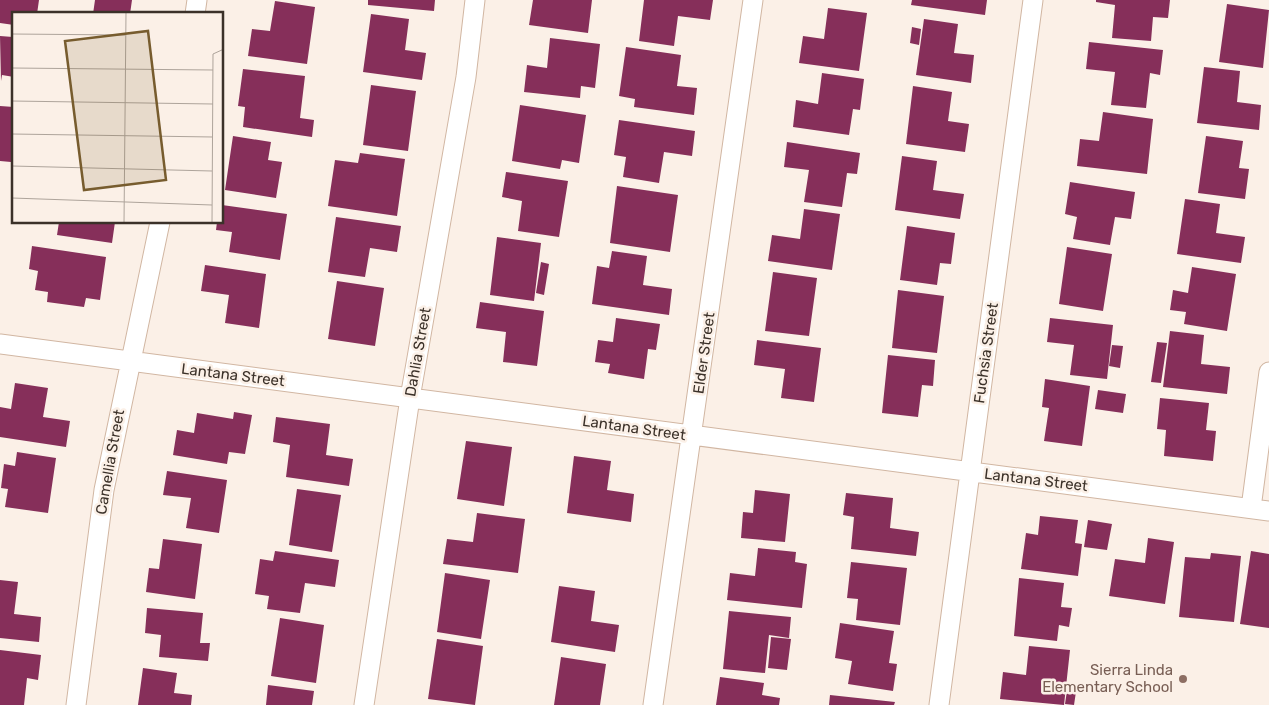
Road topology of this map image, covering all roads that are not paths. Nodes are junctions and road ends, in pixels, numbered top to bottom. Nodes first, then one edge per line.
1 (475, 0) edge
2 (753, 0) edge
3 (1033, 0) edge
4 (160, 224) edge
5 (0, 344) edge
6 (131, 362) junction
7 (1269, 372) edge
8 (410, 398) junction
9 (693, 436) junction
10 (970, 472) junction
11 (1260, 509) edge
12 (76, 705) edge
13 (364, 705) edge
14 (653, 705) edge
15 (939, 705) edge

1 - 8 street, Dahlia Street
2 - 9 street, Elder Street
3 - 10 street, Fuchsia Street
4 - 6 street, Camellia Street
5 - 6 street, Lantana Street
6 - 8 street, Lantana Street
6 - 12 street, Camellia Street
7 - 11 street
8 - 9 street, Lantana Street
8 - 13 street, Dahlia Street
9 - 10 street, Lantana Street
9 - 14 street, Elder Street
10 - 11 street, Lantana Street
10 - 15 street, Fuchsia Street

